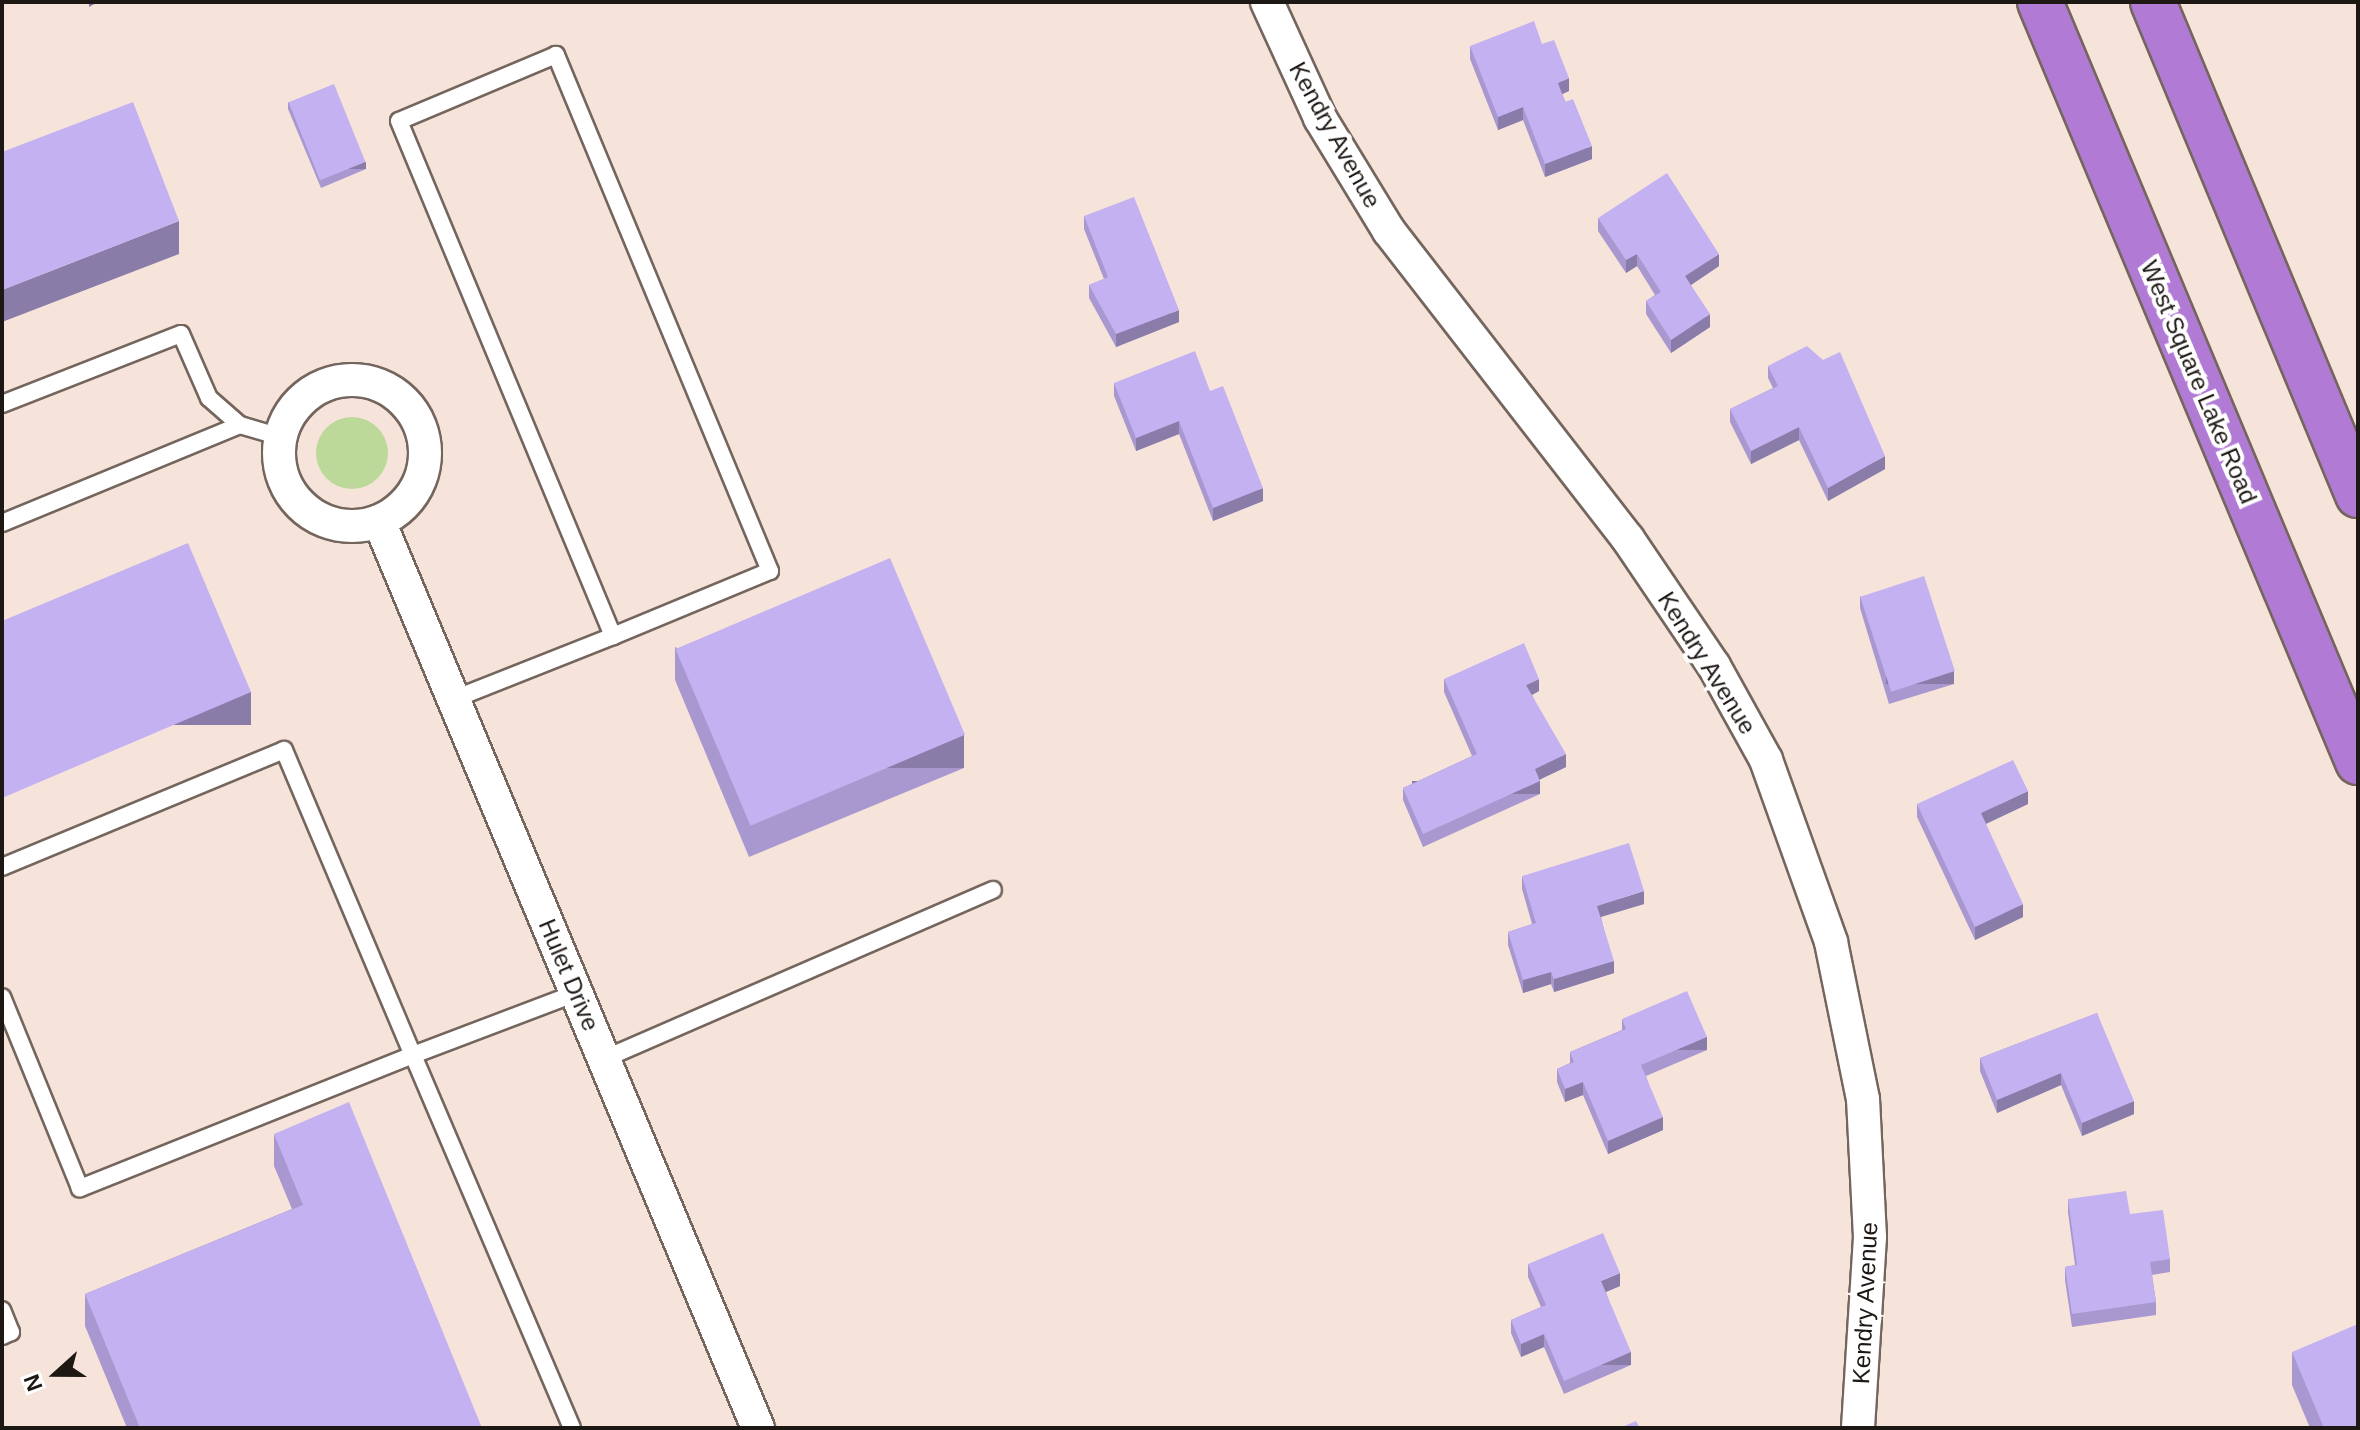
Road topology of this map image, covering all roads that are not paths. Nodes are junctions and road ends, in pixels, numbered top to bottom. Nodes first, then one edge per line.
1 (1267, 2) edge
2 (2040, 2) edge
3 (2153, 2) edge
4 (2, 404) edge
5 (240, 425) junction
6 (281, 437) junction
7 (2358, 495) edge
8 (379, 521) junction
9 (2, 523) edge
10 (613, 636) junction
11 (454, 699) junction
12 (2358, 762) edge
13 (2, 867) edge
14 (993, 890) dead end
15 (576, 993) junction
16 (2, 997) edge
17 (413, 1055) junction
18 (604, 1059) junction
19 (2, 1310) edge
20 (2, 1336) edge
21 (572, 1428) edge
22 (758, 1428) edge
23 (1858, 1428) edge

1 - 23 street, Kendry Avenue
2 - 12 highway, West Square Lake Road
3 - 7 highway
4 - 5 lane
5 - 6 lane
5 - 9 lane
6 - 8 street
6 - 8 street
8 - 11 street, Hulet Drive
10 - 10 lane
10 - 11 lane
11 - 15 street, Hulet Drive
13 - 17 lane
14 - 18 lane
15 - 17 lane
15 - 18 street, Hulet Drive
16 - 17 lane
17 - 21 lane
18 - 22 street, Hulet Drive
19 - 20 lane

